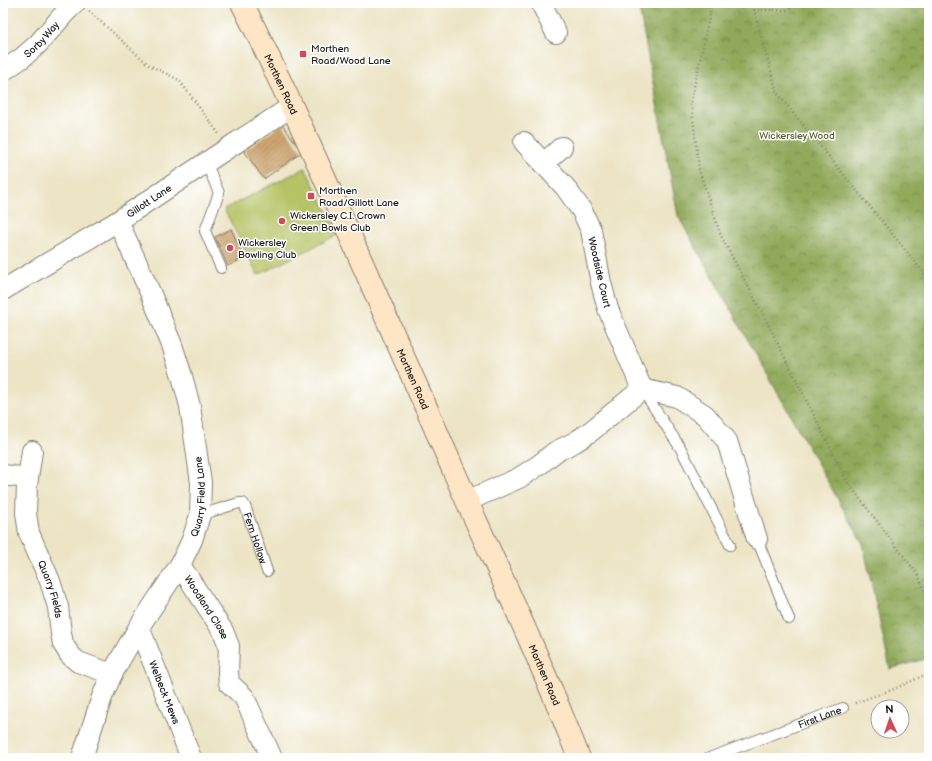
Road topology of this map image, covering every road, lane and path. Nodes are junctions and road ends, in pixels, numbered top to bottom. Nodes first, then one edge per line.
1 (242, 3) edge
2 (541, 3) edge
3 (710, 3) edge
4 (749, 3) edge
5 (802, 3) edge
6 (81, 6) edge
7 (754, 10) junction
8 (556, 33) dead end
9 (3, 71) edge
10 (292, 107) junction
11 (524, 142) dead end
12 (562, 147) dead end
13 (228, 148) junction
14 (206, 162) junction
15 (543, 164) junction
16 (118, 222) junction
17 (221, 268) dead end
18 (929, 279) edge
19 (3, 290) edge
20 (642, 389) junction
21 (32, 451) dead end
22 (3, 476) edge
23 (28, 478) junction
24 (467, 501) junction
25 (200, 515) junction
26 (757, 539) joint
27 (730, 545) dead end
28 (180, 565) junction
29 (267, 571) dead end
30 (929, 602) edge
31 (789, 619) dead end
32 (139, 627) junction
33 (929, 673) edge
34 (112, 674) junction
35 (843, 708) joint
36 (86, 754) edge
37 (191, 758) edge
38 (272, 758) edge
39 (579, 758) edge
40 (709, 758) edge

1 - 10 main road, Morthen Road
2 - 8 street
3 - 30 path
4 - 7 path
5 - 7 path
6 - 9 street, Sorby Way
6 - 13 path
7 - 18 path
10 - 13 street, Gillott Lane
10 - 24 main road, Morthen Road
11 - 15 street, Woodside Court
12 - 15 street
13 - 14 street, Gillott Lane
14 - 16 street, Gillott Lane
14 - 17 lane
15 - 20 street, Woodside Court
16 - 19 street, Gillott Lane
16 - 25 street, Quarry Field Lane
20 - 24 street
20 - 26 street
20 - 27 lane
21 - 23 street, Quarry Fields
22 - 23 street
23 - 34 street, Quarry Fields
24 - 39 main road, Morthen Road
25 - 28 street, Quarry Field Lane
25 - 29 lane, Fern Hollow
26 - 31 lane
28 - 32 street, Quarry Field Lane
28 - 38 street, Woodland Close
32 - 34 street, Quarry Field Lane
32 - 37 street, Welbeck Mews
33 - 35 path, First Lane
34 - 36 street, Quarry Field Lane
35 - 40 lane, First Lane

